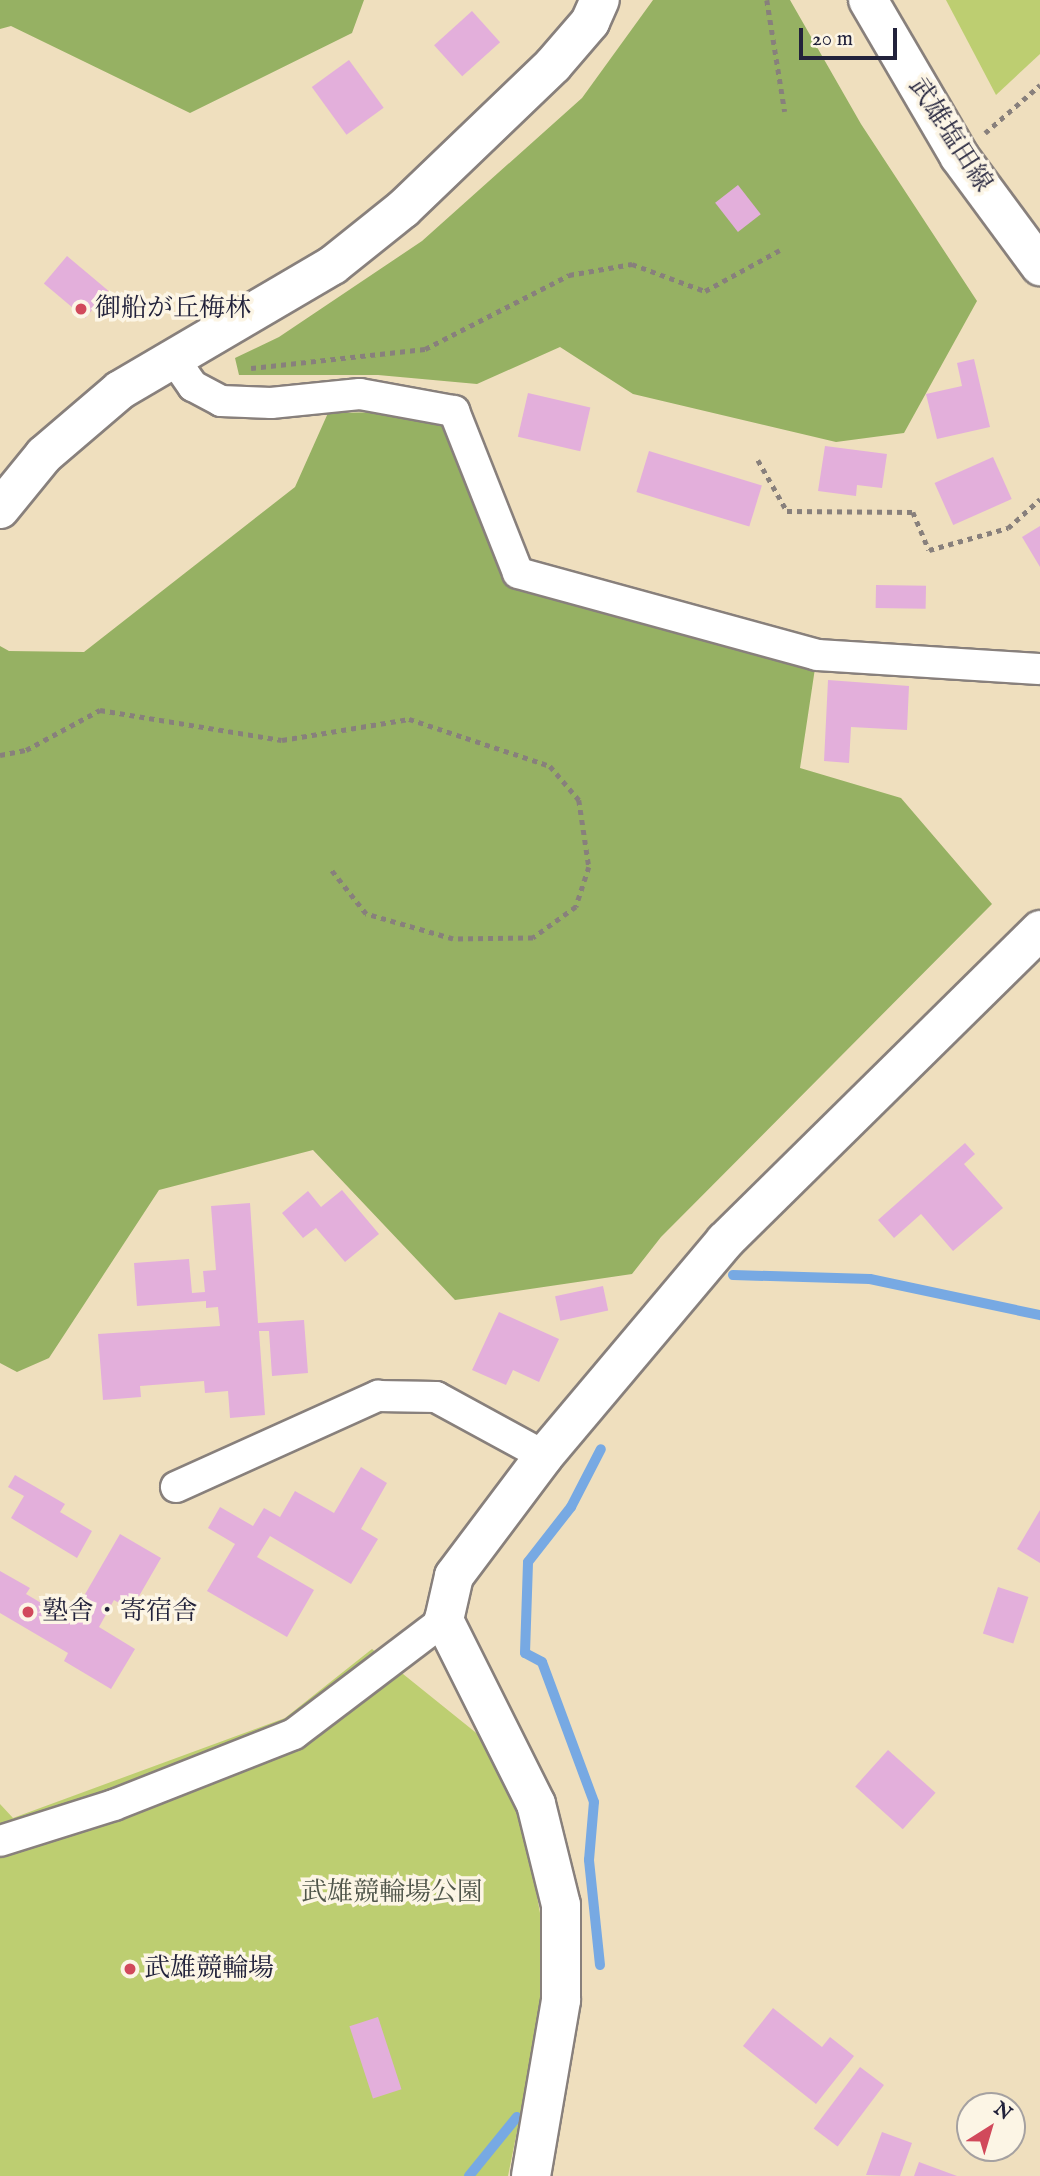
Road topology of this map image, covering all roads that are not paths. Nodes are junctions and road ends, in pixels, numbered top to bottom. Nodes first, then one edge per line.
1 (600, 0) edge
2 (868, 0) edge
3 (1040, 265) edge
4 (174, 359) junction
5 (0, 509) edge
6 (1040, 669) edge
7 (1040, 930) edge
8 (544, 1456) junction
9 (176, 1487) dead end
10 (444, 1620) junction
11 (0, 1841) edge
12 (531, 2176) edge

1 - 4 street
2 - 3 street, 武雄塩田線
4 - 5 street
4 - 6 street
7 - 8 street
8 - 9 street
8 - 10 street
10 - 11 street
10 - 12 street

